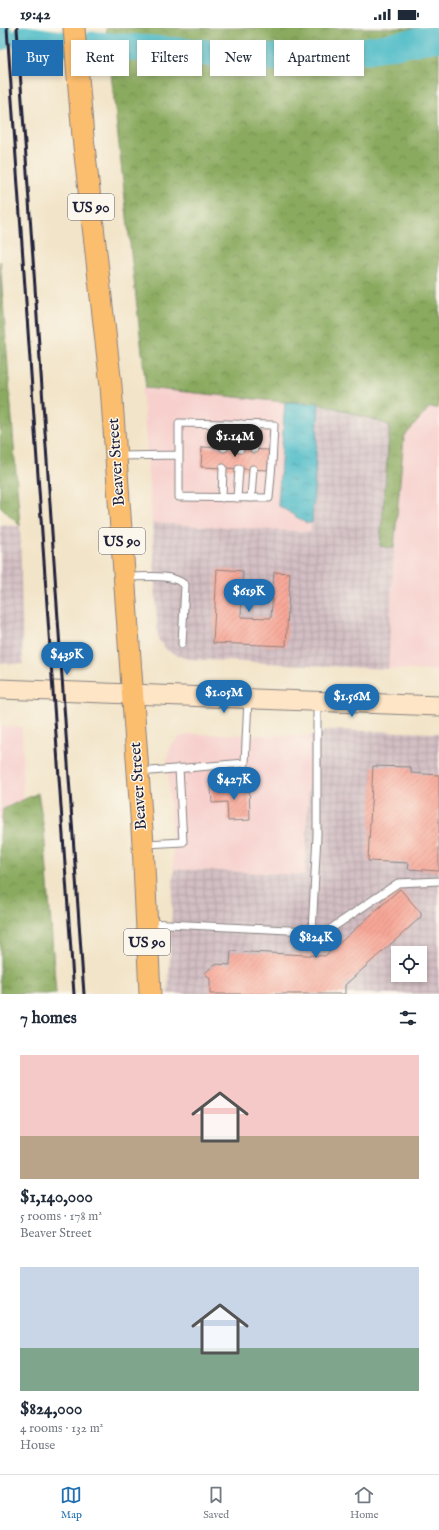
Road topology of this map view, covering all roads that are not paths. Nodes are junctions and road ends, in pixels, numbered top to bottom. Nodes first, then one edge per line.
1 (74, 28) edge
2 (226, 424) junction
3 (241, 424) junction
4 (256, 425) junction
5 (224, 448) dead end
6 (240, 449) dead end
7 (254, 449) dead end
8 (179, 455) junction
9 (116, 456) junction
10 (223, 468) dead end
11 (239, 469) dead end
12 (253, 470) dead end
13 (222, 498) junction
14 (237, 498) junction
15 (251, 498) junction
16 (125, 577) junction
17 (182, 644) dead end
18 (0, 689) edge
19 (133, 695) junction
20 (248, 699) junction
21 (317, 702) junction
22 (439, 706) edge
23 (179, 768) junction
24 (137, 772) junction
25 (143, 844) junction
26 (439, 881) edge
27 (146, 923) junction
28 (312, 932) junction
29 (150, 994) edge

1 - 9 main road, Beaver Street / US 90
2 - 3 lane
2 - 5 lane
2 - 8 lane
3 - 4 lane
3 - 6 lane
4 - 7 lane
4 - 15 lane
8 - 9 lane
8 - 13 lane
9 - 16 main road, Beaver Street / US 90
10 - 13 lane
11 - 14 lane
12 - 15 lane
13 - 14 lane
14 - 15 lane
16 - 17 lane
16 - 19 main road, Beaver Street / US 90
18 - 19 main road
19 - 20 main road
19 - 24 main road, Beaver Street / US 90
20 - 21 main road
20 - 23 lane
21 - 22 main road
21 - 28 lane
23 - 24 lane
23 - 25 lane
24 - 25 main road, Beaver Street / US 90
25 - 27 main road, Beaver Street / US 90
26 - 28 lane
27 - 28 lane
27 - 29 main road, Beaver Street / US 90

